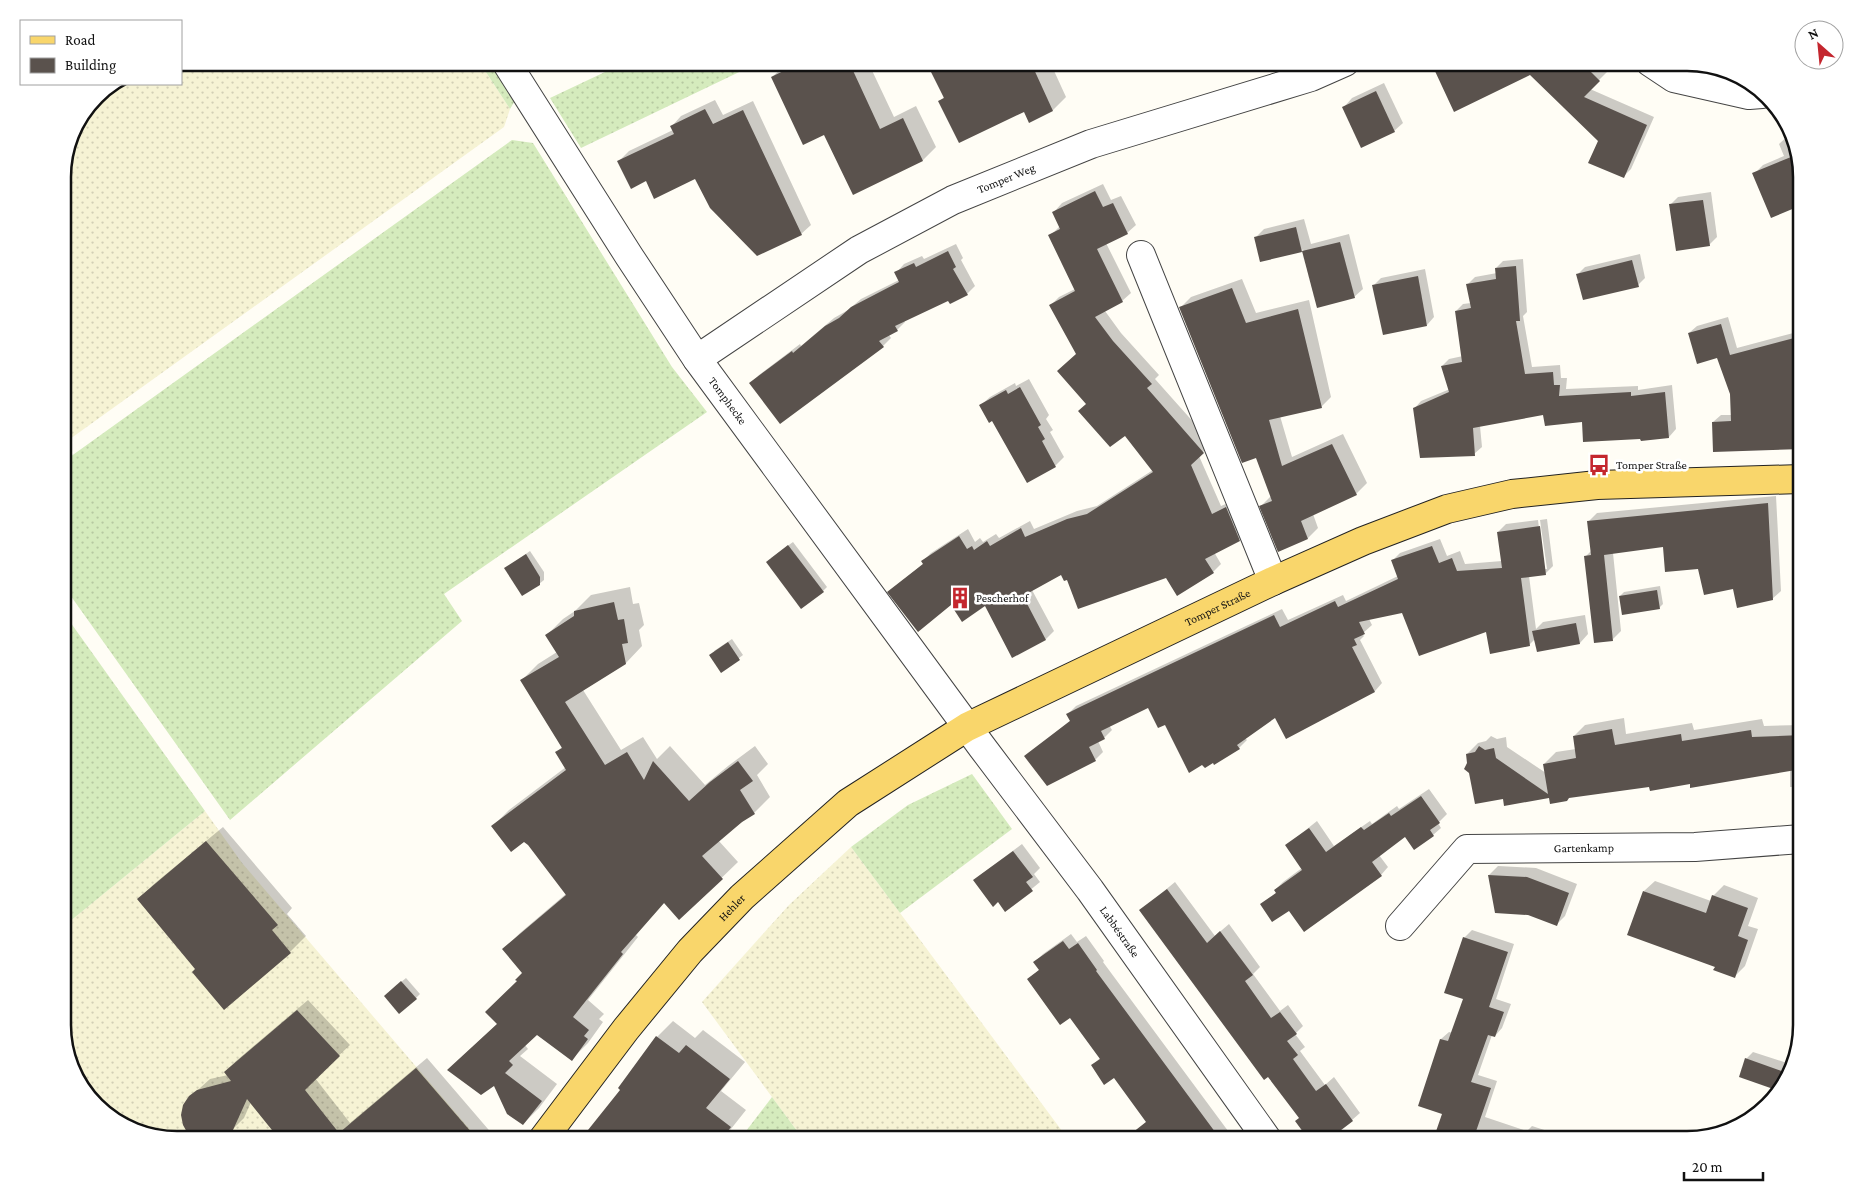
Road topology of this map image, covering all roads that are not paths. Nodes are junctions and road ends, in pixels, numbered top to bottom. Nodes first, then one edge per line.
1 (512, 71) edge
2 (1325, 71) edge
3 (1664, 71) edge
4 (1753, 95) edge
5 (1141, 255) dead end
6 (697, 359) junction
7 (1793, 479) edge
8 (1273, 581) junction
9 (967, 727) junction
10 (1793, 841) edge
11 (1400, 926) dead end
12 (550, 1131) edge
13 (1261, 1131) edge

1 - 6 street, Tomphecke
2 - 6 street, Tomper Weg
3 - 4 street
5 - 8 street
6 - 9 street, Tomphecke
7 - 8 main road, Tomper Straße
8 - 9 main road, Tomper Straße
9 - 12 main road, Hehler
9 - 13 street, Labbéstraße
10 - 11 street, Gartenkamp

